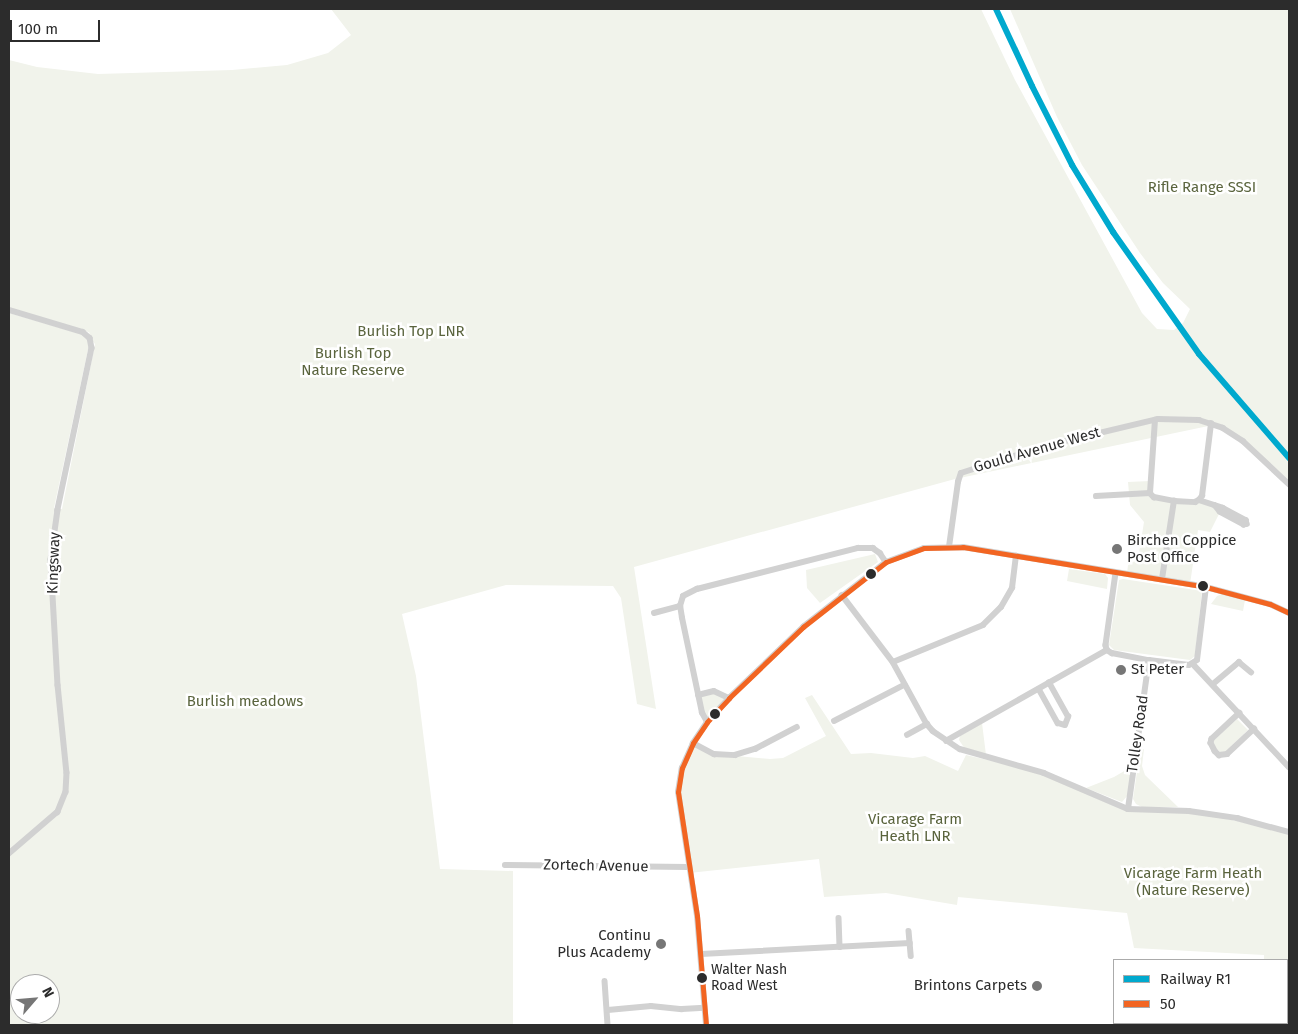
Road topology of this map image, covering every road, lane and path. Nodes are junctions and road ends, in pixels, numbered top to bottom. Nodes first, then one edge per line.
1 (9, 310) edge
2 (1155, 420) junction
3 (1211, 424) junction
4 (1289, 484) edge
5 (1150, 493) junction
6 (1096, 496) dead end
7 (1199, 500) junction
8 (1174, 501) junction
9 (1215, 506) junction
10 (949, 547) junction
11 (1016, 556) junction
12 (886, 562) junction
13 (1116, 573) junction
14 (1162, 580) junction
15 (1206, 587) junction
16 (842, 595) junction
17 (680, 606) junction
18 (1289, 613) edge
19 (654, 614) dead end
20 (1107, 650) junction
21 (1148, 660) junction
22 (893, 662) junction
23 (1193, 664) junction
24 (1251, 672) dead end
25 (1049, 683) junction
26 (1213, 684) junction
27 (904, 685) junction
28 (1039, 688) junction
29 (698, 695) junction
30 (729, 698) junction
31 (1240, 713) junction
32 (834, 721) dead end
33 (707, 722) junction
34 (927, 724) junction
35 (797, 727) dead end
36 (1254, 728) junction
37 (907, 735) dead end
38 (946, 741) junction
39 (693, 743) junction
40 (1289, 767) edge
41 (1128, 809) junction
42 (1289, 832) edge
43 (9, 854) edge
44 (505, 864) dead end
45 (688, 867) junction
46 (839, 918) dead end
47 (909, 931) dead end
48 (910, 943) junction
49 (840, 947) junction
50 (701, 954) junction
51 (911, 956) dead end
52 (605, 981) dead end
53 (704, 1008) junction
54 (608, 1010) junction
55 (608, 1025) edge
56 (706, 1025) edge

1 - 43 street, Kingsway
2 - 3 street, Gould Avenue West
2 - 5 street
2 - 10 street, Gould Avenue West
3 - 4 street, Gould Avenue West
3 - 7 street
5 - 6 street
5 - 8 street
7 - 8 street
7 - 9 street
8 - 14 street
9 - 9 street
10 - 11 street
10 - 12 street
11 - 13 street
11 - 22 street
12 - 16 street
12 - 17 street
13 - 14 street
13 - 20 street
14 - 15 street
15 - 18 street
15 - 23 street
16 - 22 street
16 - 30 street
17 - 19 street
17 - 29 street
20 - 21 street
20 - 25 street
21 - 23 street
21 - 41 street, Tolley Road
22 - 27 street
23 - 26 street
24 - 26 street
25 - 28 street
25 - 28 street
26 - 31 street
27 - 32 street
27 - 34 street
28 - 38 street
29 - 30 street
29 - 33 street
30 - 33 street
31 - 36 street
31 - 36 street
33 - 39 street
34 - 37 street
34 - 38 street
35 - 39 street
36 - 40 street
38 - 41 street
39 - 45 street
41 - 42 street
44 - 45 street, Zortech Avenue
45 - 50 street
46 - 49 street
47 - 48 street
48 - 49 street
48 - 51 street
49 - 50 street
50 - 53 street
52 - 54 street
53 - 54 street
53 - 56 street
54 - 55 street

